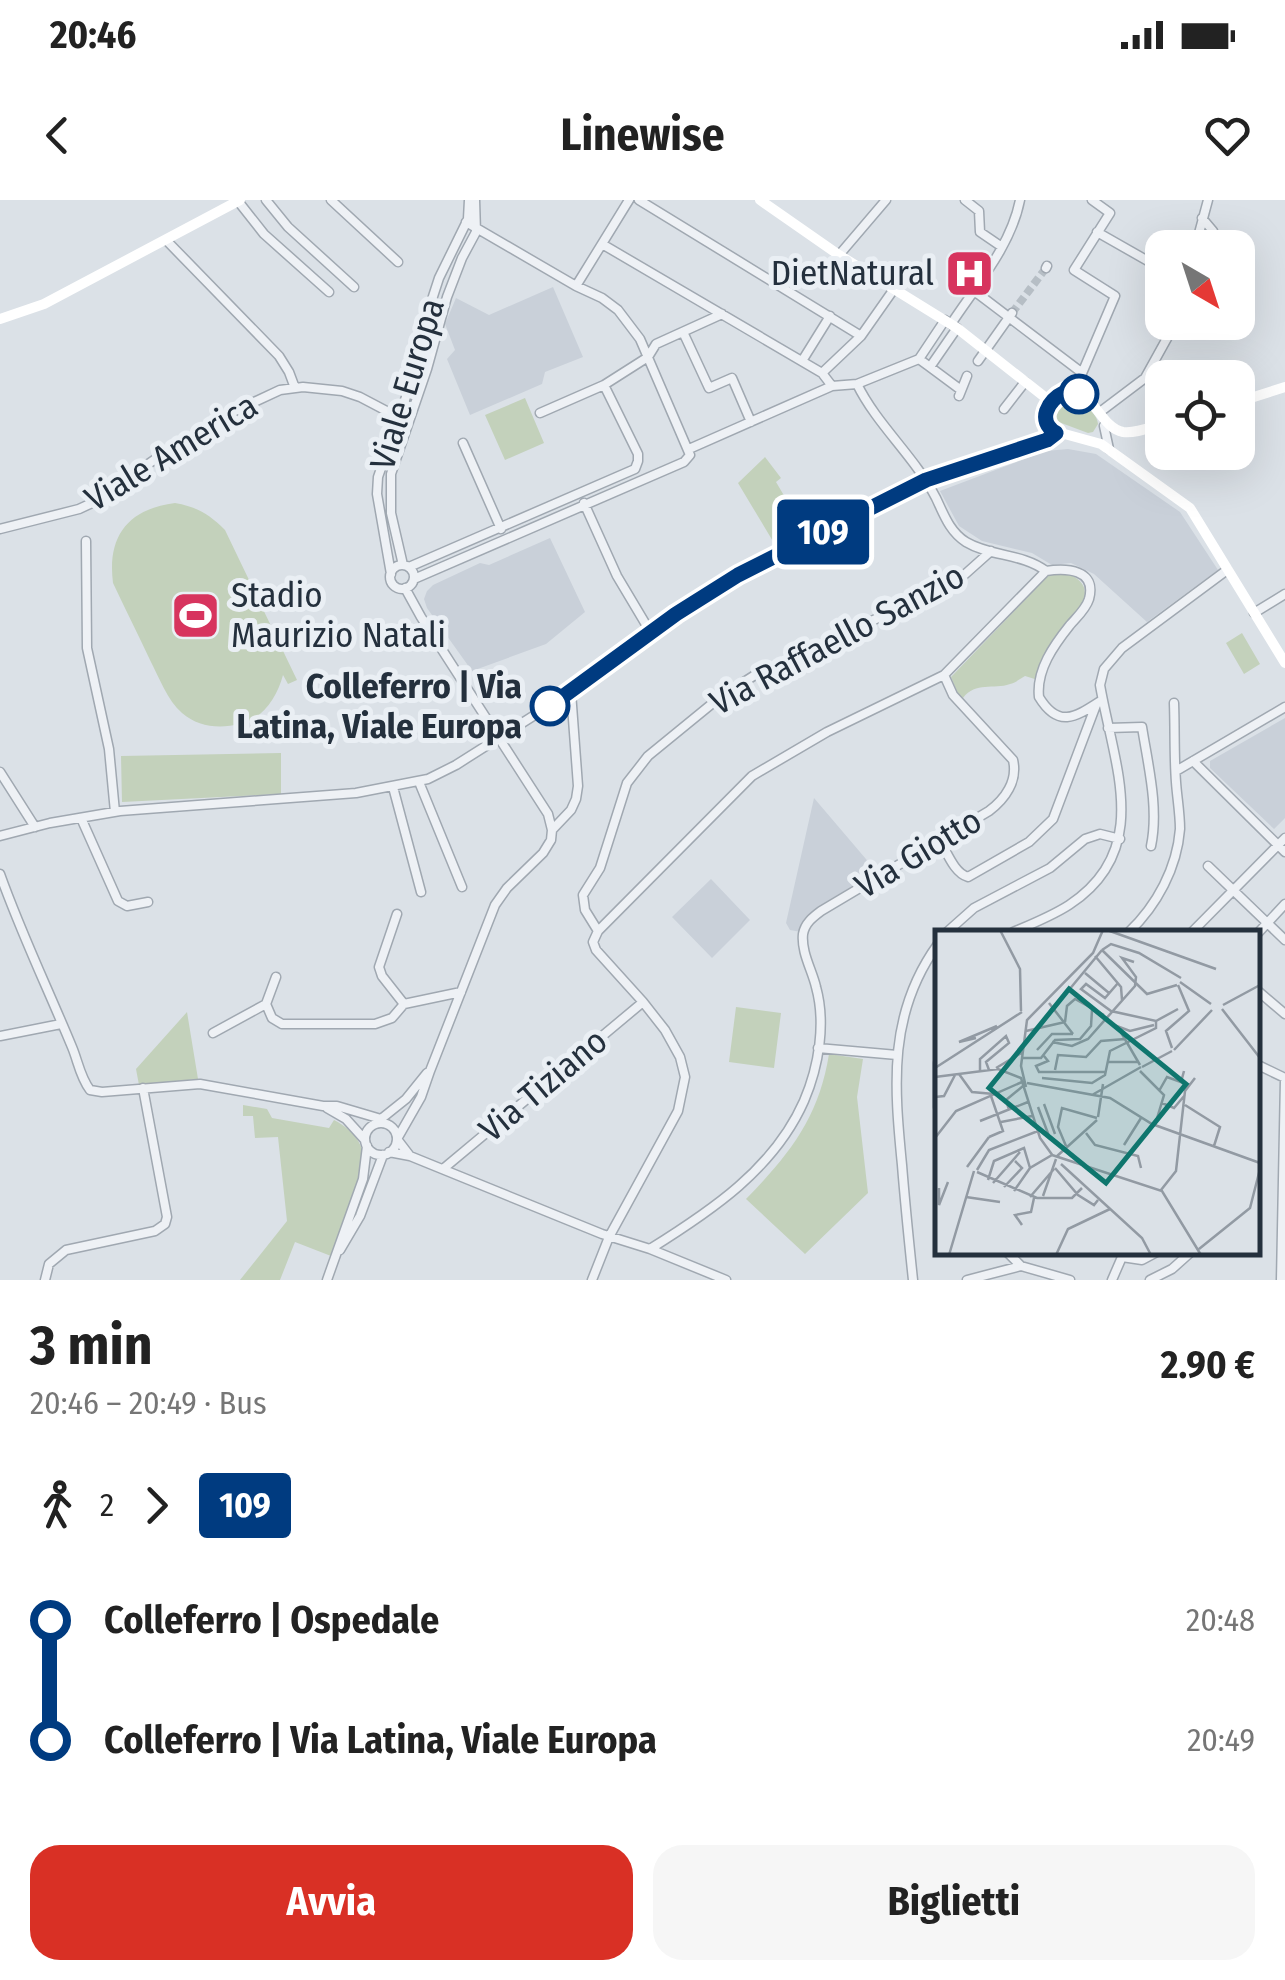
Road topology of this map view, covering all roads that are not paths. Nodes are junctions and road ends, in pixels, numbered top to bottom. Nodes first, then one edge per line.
1 (239, 200) edge
2 (266, 200) edge
3 (331, 200) edge
4 (472, 200) edge
5 (629, 200) edge
6 (639, 200) edge
7 (760, 200) edge
8 (886, 200) edge
9 (966, 200) edge
10 (1093, 200) edge
11 (1208, 200) edge
12 (223, 204) edge
13 (1019, 204) edge
14 (1202, 218) junction
15 (466, 222) junction
16 (477, 229) junction
17 (1199, 230) edge
18 (1212, 230) edge
19 (1097, 232) junction
20 (167, 240) junction
21 (602, 244) junction
22 (1002, 247) junction
23 (839, 255) junction
24 (1145, 259) edge
25 (398, 262) dead end
26 (576, 286) junction
27 (354, 287) dead end
28 (894, 289) junction
29 (973, 290) junction
30 (329, 292) dead end
31 (722, 314) junction
32 (1011, 315) junction
33 (830, 316) junction
34 (0, 319) edge
35 (951, 324) junction
36 (683, 332) junction
37 (861, 336) junction
38 (1166, 340) edge
39 (986, 350) junction
40 (648, 357) junction
41 (919, 359) junction
42 (802, 361) junction
43 (978, 361) dead end
44 (930, 367) junction
45 (1081, 372) junction
46 (822, 373) junction
47 (967, 376) dead end
48 (1025, 382) junction
49 (857, 384) junction
50 (604, 385) junction
51 (832, 386) junction
52 (1285, 387) edge
53 (296, 388) junction
54 (1074, 392) junction
55 (1255, 397) edge
56 (1051, 402) junction
57 (1004, 408) dead end
58 (540, 413) dead end
59 (398, 417) junction
60 (1103, 418) junction
61 (751, 422) junction
62 (1145, 428) edge
63 (1056, 433) junction
64 (1090, 442) junction
65 (463, 443) dead end
66 (1109, 449) junction
67 (689, 453) junction
68 (926, 480) junction
69 (580, 494) junction
70 (585, 506) junction
71 (0, 529) edge
72 (501, 529) junction
73 (86, 541) dead end
74 (991, 550) junction
75 (406, 566) junction
76 (1228, 570) junction
77 (1046, 571) junction
78 (391, 574) junction
79 (414, 578) junction
80 (406, 588) junction
81 (1285, 594) edge
82 (1254, 614) junction
83 (651, 633) junction
84 (1285, 663) edge
85 (944, 675) junction
86 (571, 692) junction
87 (1100, 702) junction
88 (1174, 703) dead end
89 (1285, 707) edge
90 (1108, 728) junction
91 (499, 738) junction
92 (1193, 761) junction
93 (1176, 771) junction
94 (0, 772) edge
95 (418, 782) junction
96 (393, 787) junction
97 (115, 812) junction
98 (81, 818) junction
99 (35, 827) junction
100 (552, 830) junction
101 (0, 836) edge
102 (1285, 838) edge
103 (940, 839) junction
104 (1120, 839) junction
105 (1152, 846) dead end
106 (1281, 848) edge
107 (1208, 866) dead end
108 (0, 874) edge
109 (462, 887) dead end
110 (1233, 891) junction
111 (421, 892) dead end
112 (148, 902) dead end
113 (1285, 904) edge
114 (397, 914) dead end
115 (1267, 923) junction
116 (598, 930) junction
117 (949, 930) edge
118 (1017, 930) edge
119 (1131, 930) edge
120 (1196, 930) edge
121 (1260, 931) edge
122 (1285, 940) edge
123 (935, 948) edge
124 (276, 977) dead end
125 (461, 992) junction
126 (1260, 993) edge
127 (643, 1002) junction
128 (266, 1004) junction
129 (404, 1004) junction
130 (1285, 1014) edge
131 (61, 1024) junction
132 (213, 1033) dead end
133 (0, 1036) edge
134 (818, 1048) junction
135 (897, 1055) junction
136 (1260, 1066) edge
137 (430, 1071) junction
138 (1285, 1079) edge
139 (143, 1088) junction
140 (323, 1106) junction
141 (381, 1121) junction
142 (396, 1139) junction
143 (366, 1143) junction
144 (387, 1154) junction
145 (410, 1156) junction
146 (444, 1169) junction
147 (609, 1237) junction
148 (650, 1249) junction
149 (338, 1254) junction
150 (1010, 1255) edge
151 (1123, 1255) edge
152 (1151, 1255) edge
153 (1188, 1255) edge
154 (1022, 1266) junction
155 (45, 1280) edge
156 (327, 1280) edge
157 (592, 1280) edge
158 (726, 1280) edge
159 (913, 1280) edge
160 (967, 1280) edge
161 (1070, 1280) edge
162 (1112, 1280) edge
163 (1150, 1280) edge
164 (1281, 1280) edge

1 - 12 main road
1 - 30 street
2 - 27 street
3 - 25 street
4 - 15 street, Viale Europa
4 - 16 street, Viale Europa
5 - 21 street
6 - 33 street
7 - 23 main road
8 - 23 street
9 - 22 street
10 - 19 street
11 - 14 street
12 - 20 main road
13 - 22 street
14 - 17 street
14 - 18 street
15 - 16 street
15 - 59 street, Viale Europa
16 - 26 street
16 - 75 street, Viale Europa
19 - 24 street
19 - 45 street
20 - 34 main road
20 - 53 street
21 - 26 street
21 - 31 street
22 - 29 street
23 - 28 main road
26 - 40 street
28 - 35 main road
28 - 37 street
29 - 32 street
29 - 35 street
31 - 36 street
31 - 42 street
32 - 39 street
32 - 45 street
33 - 37 street
33 - 42 street
35 - 39 main road
35 - 41 street
35 - 44 street
36 - 40 street
36 - 61 street
37 - 46 street
38 - 60 street
39 - 43 street
39 - 48 main road
40 - 50 street
40 - 67 street
41 - 44 street
41 - 49 street
42 - 46 street
44 - 47 street
45 - 54 street
46 - 51 street
48 - 56 main road
48 - 57 street
49 - 51 street
49 - 68 street
50 - 58 street
50 - 69 street
51 - 61 street
52 - 55 main road
53 - 59 street, Viale America
53 - 71 street, Viale America
54 - 56 main road
54 - 60 main road
56 - 63 main road
59 - 78 street, Viale Europa
60 - 62 main road
60 - 64 main road
60 - 66 street
61 - 67 street
63 - 64 main road
63 - 68 street
64 - 66 main road
65 - 72 street
66 - 76 main road
67 - 70 street
68 - 74 street
68 - 83 street
69 - 70 street
69 - 72 street
70 - 79 street
70 - 83 street
72 - 75 street
73 - 97 street
74 - 77 street
74 - 116 street, Via Raffaello Sanzio
75 - 78 street
75 - 79 street
76 - 82 main road
76 - 87 street
77 - 85 street
77 - 87 street
78 - 80 street
79 - 80 street
80 - 91 street
81 - 82 street
82 - 84 main road
83 - 86 street
85 - 103 street, Via Giotto
85 - 116 street
86 - 91 street
86 - 100 street
87 - 90 street
87 - 103 street
88 - 93 street
89 - 92 street
90 - 104 street
90 - 105 street
91 - 95 street
91 - 100 street
92 - 93 street
92 - 106 street
93 - 119 street
94 - 99 street
95 - 96 street
95 - 109 street
96 - 97 street
96 - 111 street
97 - 98 street
98 - 99 street
98 - 112 street
99 - 101 street
100 - 125 street
102 - 106 street
103 - 134 street, Via Giotto
104 - 117 street
104 - 118 street
106 - 110 street
107 - 110 street
108 - 131 street
110 - 115 street
110 - 120 street
113 - 115 street
114 - 129 street
115 - 121 street
115 - 122 street
116 - 127 street, Via Raffaello Sanzio
123 - 135 street
124 - 128 street
125 - 129 street
125 - 137 street
126 - 130 street
127 - 146 street, Via Tiziano
127 - 147 street, Via Raffaello Sanzio
128 - 129 street
128 - 132 street
131 - 133 street
131 - 139 street
134 - 135 street
134 - 148 street, Via Giotto
135 - 159 street
136 - 138 street
137 - 141 street
137 - 142 street
138 - 164 street
139 - 140 street
139 - 155 street
140 - 141 street
140 - 143 street
141 - 142 street
141 - 143 street
142 - 144 street
142 - 145 street
143 - 144 street
143 - 149 street
144 - 145 street
144 - 149 street
145 - 146 street
146 - 147 street
147 - 148 street
147 - 157 street, Via Raffaello Sanzio
148 - 158 street
149 - 156 street
150 - 154 street
151 - 152 street
151 - 162 street
153 - 163 street
154 - 160 street
154 - 161 street

